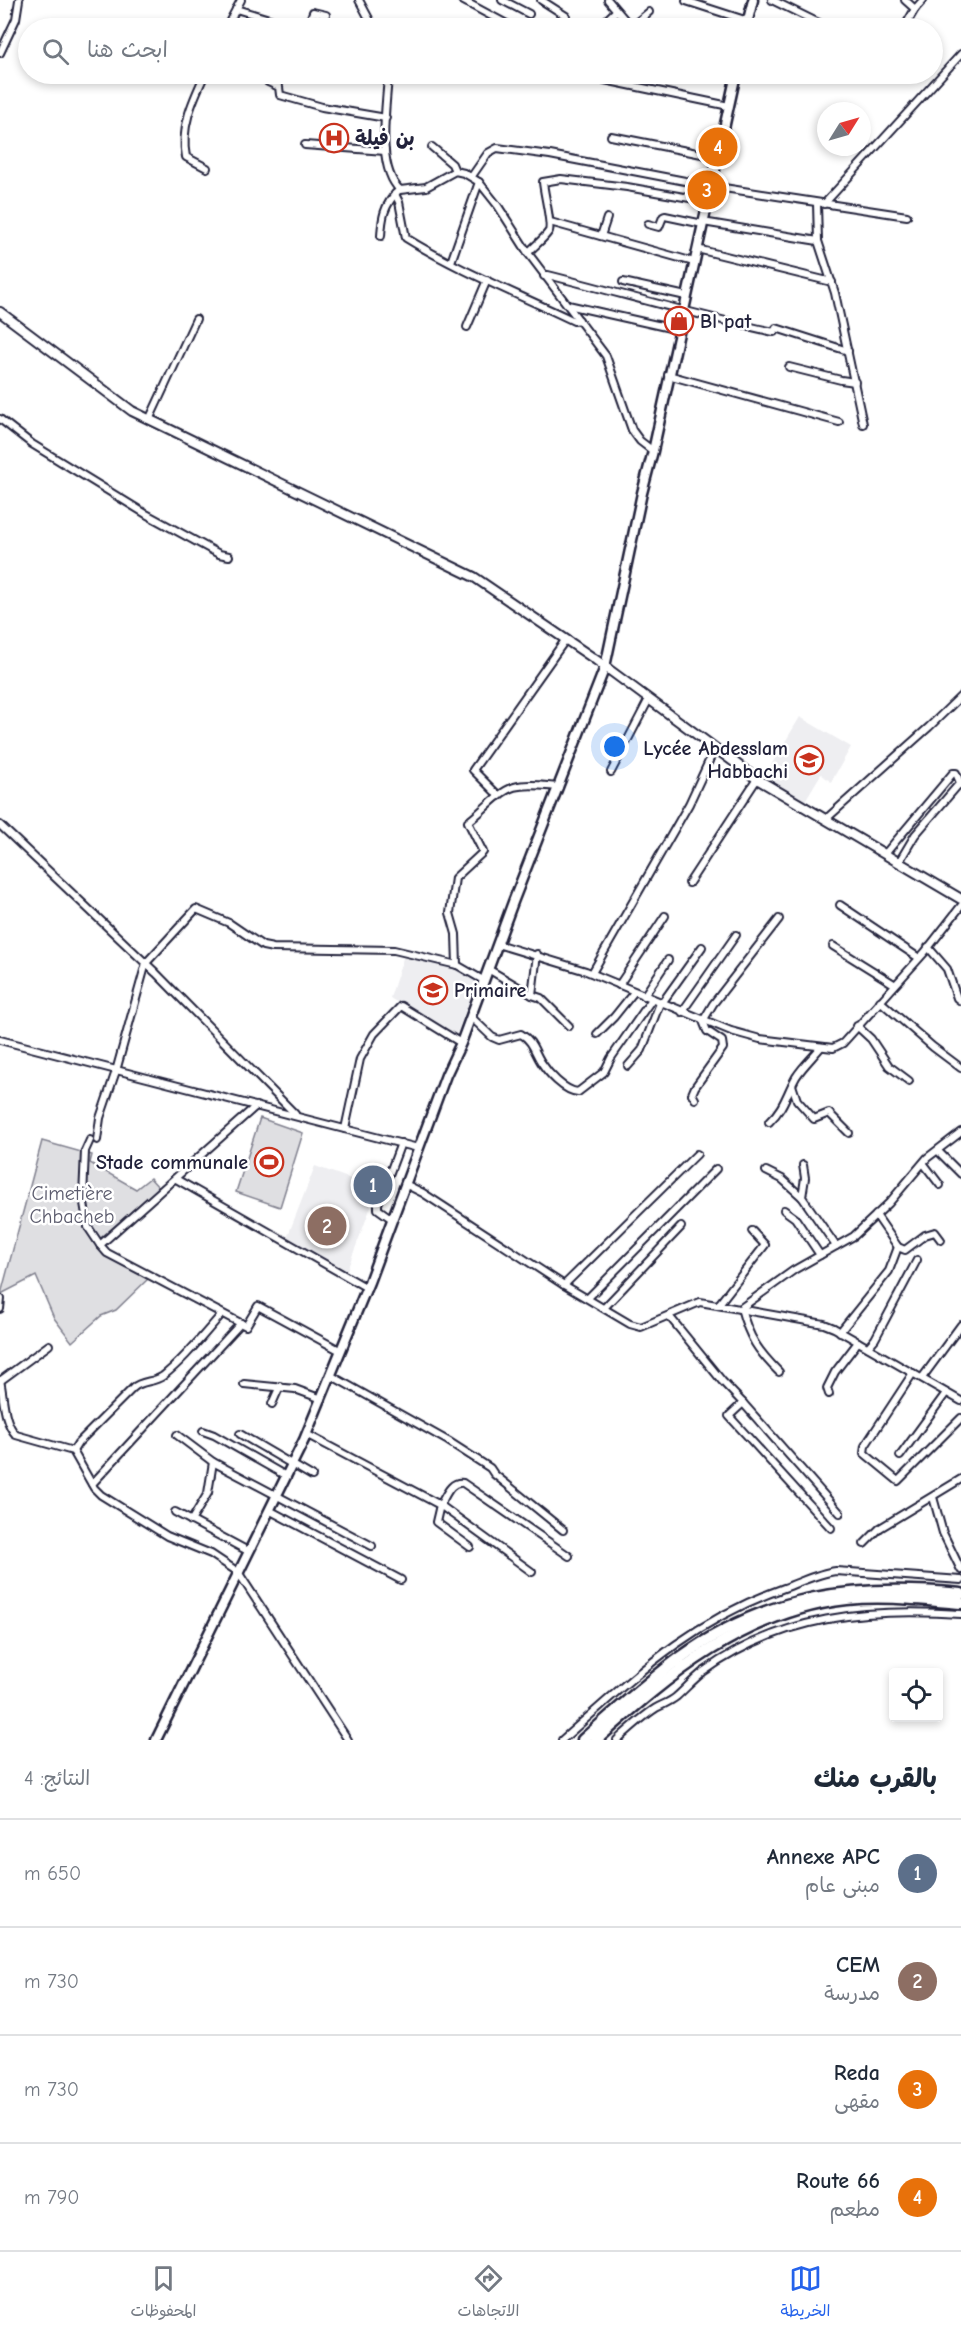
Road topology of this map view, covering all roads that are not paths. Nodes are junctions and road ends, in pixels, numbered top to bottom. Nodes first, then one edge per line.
1 (20, 0) edge
2 (241, 0) edge
3 (359, 0) edge
4 (462, 0) edge
5 (502, 0) edge
6 (541, 0) edge
7 (608, 0) edge
8 (753, 0) edge
9 (772, 0) edge
10 (905, 0) edge
11 (923, 0) edge
12 (686, 1) edge
13 (236, 9) junction
14 (915, 9) junction
15 (616, 11) junction
16 (649, 12) dead end
17 (529, 14) dead end
18 (326, 15) dead end
19 (566, 16) dead end
20 (231, 18) edge
21 (266, 18) edge
22 (311, 18) edge
23 (369, 18) edge
24 (495, 18) edge
25 (609, 18) edge
26 (623, 18) edge
27 (642, 18) edge
28 (729, 18) edge
29 (749, 18) edge
30 (809, 18) edge
31 (910, 18) edge
32 (0, 53) edge
33 (961, 54) edge
34 (955, 60) junction
35 (961, 65) edge
36 (943, 73) edge
37 (201, 84) edge
38 (272, 84) edge
39 (388, 84) edge
40 (624, 84) edge
41 (734, 84) edge
42 (932, 84) edge
43 (729, 106) junction
44 (386, 118) junction
45 (610, 136) dead end
46 (305, 146) dead end
47 (432, 147) dead end
48 (385, 151) junction
49 (717, 157) junction
50 (207, 168) dead end
51 (455, 171) junction
52 (472, 176) junction
53 (479, 182) junction
54 (711, 186) junction
55 (397, 192) junction
56 (707, 201) junction
57 (820, 204) junction
58 (907, 216) dead end
59 (607, 218) dead end
60 (550, 220) junction
61 (703, 223) junction
62 (648, 224) dead end
63 (381, 236) dead end
64 (601, 236) junction
65 (818, 241) junction
66 (697, 249) junction
67 (528, 253) junction
68 (451, 262) junction
69 (694, 262) junction
70 (545, 276) junction
71 (487, 280) junction
72 (623, 282) dead end
73 (832, 282) junction
74 (686, 296) junction
75 (568, 306) junction
76 (683, 311) junction
77 (0, 312) edge
78 (196, 319) dead end
79 (579, 320) junction
80 (467, 327) dead end
81 (679, 330) junction
82 (848, 351) junction
83 (789, 367) dead end
84 (668, 375) junction
85 (855, 382) junction
86 (0, 419) edge
87 (149, 420) junction
88 (839, 422) dead end
89 (863, 423) dead end
90 (653, 451) junction
91 (229, 556) dead end
92 (566, 639) junction
93 (605, 667) junction
94 (961, 696) edge
95 (650, 699) junction
96 (715, 748) junction
97 (611, 772) dead end
98 (758, 779) junction
99 (960, 784) edge
100 (558, 787) junction
101 (499, 796) junction
102 (826, 819) junction
103 (0, 825) edge
104 (885, 854) junction
105 (899, 862) junction
106 (688, 883) dead end
107 (961, 899) edge
108 (840, 905) dead end
109 (961, 906) edge
110 (665, 915) dead end
111 (779, 919) dead end
112 (736, 935) dead end
113 (497, 944) junction
114 (702, 946) dead end
115 (832, 946) dead end
116 (928, 947) junction
117 (537, 954) junction
118 (919, 958) junction
119 (668, 960) dead end
120 (146, 963) junction
121 (457, 965) junction
122 (488, 969) junction
123 (592, 973) junction
124 (483, 980) junction
125 (894, 984) junction
126 (619, 985) junction
127 (634, 992) junction
128 (532, 994) junction
129 (644, 996) junction
130 (652, 999) junction
131 (880, 1001) junction
132 (961, 1001) edge
133 (661, 1003) junction
134 (682, 1012) junction
135 (471, 1017) junction
136 (703, 1021) junction
137 (569, 1026) dead end
138 (857, 1026) junction
139 (597, 1034) dead end
140 (0, 1040) edge
141 (461, 1044) junction
142 (821, 1047) junction
143 (628, 1066) dead end
144 (961, 1068) edge
145 (116, 1071) junction
146 (909, 1081) dead end
147 (792, 1085) junction
148 (695, 1099) dead end
149 (256, 1106) junction
150 (297, 1116) junction
151 (769, 1122) dead end
152 (345, 1129) junction
153 (961, 1132) edge
154 (849, 1133) dead end
155 (401, 1143) junction
156 (418, 1148) junction
157 (938, 1151) junction
158 (697, 1154) dead end
159 (924, 1164) junction
160 (803, 1166) dead end
161 (716, 1169) dead end
162 (766, 1171) dead end
163 (961, 1174) edge
164 (176, 1179) junction
165 (405, 1184) junction
166 (940, 1185) dead end
167 (802, 1197) junction
168 (784, 1210) dead end
169 (876, 1215) junction
170 (392, 1219) junction
171 (681, 1227) dead end
172 (752, 1231) dead end
173 (941, 1240) dead end
174 (100, 1245) junction
175 (836, 1246) junction
176 (898, 1248) junction
177 (820, 1255) junction
178 (917, 1260) dead end
179 (564, 1285) junction
180 (367, 1288) junction
181 (588, 1298) junction
182 (1, 1299) edge
183 (719, 1304) junction
184 (604, 1308) junction
185 (741, 1308) junction
186 (0, 1309) edge
187 (222, 1314) junction
188 (669, 1316) junction
189 (241, 1323) junction
190 (961, 1325) edge
191 (840, 1332) junction
192 (858, 1342) junction
193 (50, 1346) dead end
194 (868, 1347) junction
195 (341, 1351) junction
196 (779, 1372) dead end
197 (913, 1373) junction
198 (332, 1376) junction
199 (922, 1378) junction
200 (0, 1380) edge
201 (244, 1384) dead end
202 (280, 1386) junction
203 (946, 1393) junction
204 (829, 1394) dead end
205 (322, 1399) junction
206 (961, 1401) edge
207 (743, 1403) junction
208 (272, 1404) dead end
209 (3, 1412) edge
210 (961, 1418) edge
211 (203, 1431) dead end
212 (240, 1434) dead end
213 (306, 1434) junction
214 (177, 1435) dead end
215 (73, 1451) junction
216 (900, 1456) dead end
217 (213, 1462) junction
218 (292, 1464) junction
219 (286, 1476) junction
220 (312, 1476) dead end
221 (961, 1479) edge
222 (92, 1484) junction
223 (276, 1495) junction
224 (933, 1497) junction
225 (440, 1506) junction
226 (269, 1510) junction
227 (175, 1512) dead end
228 (840, 1514) dead end
229 (191, 1521) junction
230 (831, 1528) dead end
231 (563, 1530) dead end
232 (864, 1544) dead end
233 (372, 1545) dead end
234 (470, 1547) dead end
235 (248, 1551) junction
236 (569, 1556) dead end
237 (961, 1570) edge
238 (238, 1572) junction
239 (532, 1572) dead end
240 (961, 1580) edge
241 (400, 1581) dead end
242 (961, 1594) edge
243 (961, 1603) edge
244 (961, 1614) edge
245 (156, 1740) edge
246 (348, 1740) edge
247 (562, 1740) edge
248 (583, 1740) edge
249 (596, 1740) edge
250 (617, 1740) edge

1 - 32 street
2 - 13 street
3 - 23 street
4 - 24 street
5 - 17 street
6 - 19 street
7 - 15 street
8 - 29 main road
9 - 30 street
10 - 14 street
11 - 14 street
12 - 28 street
13 - 20 street
13 - 21 street
14 - 31 street
15 - 25 street
15 - 26 street
16 - 27 street
18 - 22 street
33 - 34 street
34 - 35 street
34 - 36 street
37 - 50 street
38 - 44 street
39 - 44 street
40 - 43 street
41 - 43 main road
42 - 57 street
43 - 49 main road
44 - 48 street
45 - 49 street
46 - 48 street
47 - 51 street
48 - 55 street
49 - 54 main road
51 - 52 street
51 - 55 street
52 - 53 street
52 - 54 street
53 - 67 street
53 - 68 street
54 - 56 main road
54 - 57 street
55 - 63 street
55 - 68 street
56 - 60 street
56 - 61 main road
57 - 58 street
57 - 65 street
59 - 64 street
60 - 64 street
60 - 67 street
61 - 62 street
61 - 65 street
61 - 66 main road
64 - 69 street
65 - 73 street
66 - 69 main road
66 - 73 street
67 - 70 street
68 - 71 street
69 - 74 main road
70 - 75 street
70 - 76 street
71 - 79 street
71 - 80 street
72 - 74 street
73 - 82 street
74 - 76 main road
75 - 79 street
75 - 81 street
76 - 81 main road
76 - 82 street
77 - 87 street
78 - 87 street
79 - 90 street
81 - 84 main road
82 - 85 street
83 - 85 street
84 - 88 street
84 - 90 main road
85 - 89 street
86 - 91 street
87 - 92 street
90 - 93 main road
92 - 93 street
92 - 101 street
93 - 95 street
93 - 100 main road
94 - 102 street
95 - 96 street
95 - 97 street
96 - 98 street
96 - 123 street
98 - 102 street
98 - 106 street
99 - 104 street
99 - 105 street
100 - 101 street
100 - 113 main road
101 - 121 street
102 - 104 street
103 - 120 street
104 - 105 street
105 - 107 street
108 - 118 street
109 - 116 street
110 - 126 street
111 - 136 street
112 - 134 street
113 - 117 street
113 - 122 main road
114 - 133 street
115 - 125 street
116 - 118 street
116 - 132 street
117 - 123 street
117 - 128 street
118 - 125 street
119 - 129 street
120 - 121 street
120 - 145 street
120 - 150 street
121 - 124 street
122 - 124 main road
122 - 128 street
123 - 126 street
124 - 135 main road
125 - 131 street
126 - 127 street
127 - 129 street
127 - 139 street
128 - 137 street
129 - 130 street
130 - 133 street
130 - 135 street
131 - 138 street
131 - 144 street
133 - 134 street
133 - 143 street
134 - 136 street
135 - 141 main road
136 - 142 street
136 - 148 street
138 - 142 street
138 - 146 street
140 - 145 street
141 - 152 street
141 - 156 main road
142 - 147 street
145 - 149 street
145 - 174 street
147 - 151 street
147 - 154 street
149 - 150 street
149 - 164 street
150 - 152 street
152 - 155 street
153 - 157 street
155 - 156 street
155 - 170 street
156 - 165 main road
157 - 159 street
157 - 163 street
158 - 179 street
159 - 166 street
159 - 169 street
160 - 167 street
161 - 181 street
162 - 167 street
164 - 174 street
164 - 180 street
165 - 170 main road
165 - 179 street
167 - 175 street
168 - 177 street
169 - 175 street
169 - 176 street
170 - 180 main road
171 - 184 street
172 - 183 street
173 - 176 street
174 - 187 street
175 - 177 street
176 - 191 street
177 - 185 street
178 - 194 street
179 - 181 street
180 - 195 main road
181 - 184 street
182 - 186 street
183 - 185 street
183 - 188 street
184 - 188 street
185 - 191 street
185 - 196 street
187 - 189 street
187 - 215 street
188 - 207 street
189 - 195 street
189 - 222 street
190 - 199 street
191 - 192 street
192 - 194 street
192 - 204 street
193 - 200 street
194 - 197 street
195 - 198 main road
197 - 199 street
197 - 210 street
198 - 205 main road
198 - 231 street
199 - 203 street
200 - 209 street
201 - 202 street
202 - 205 street
202 - 208 street
203 - 206 street
203 - 216 street
205 - 213 main road
207 - 228 street
207 - 230 street
209 - 215 street
211 - 219 street
212 - 218 street
213 - 218 main road
213 - 225 street
214 - 217 street
215 - 222 street
217 - 223 street
217 - 229 street
218 - 219 main road
218 - 220 street
219 - 223 main road
221 - 224 street
222 - 238 street
223 - 226 main road
223 - 233 street
224 - 232 street
224 - 237 street
225 - 234 street
225 - 236 street
225 - 239 street
226 - 235 main road
226 - 241 street
227 - 229 street
229 - 235 street
235 - 238 main road
238 - 245 main road
238 - 246 street
240 - 247 street
242 - 248 highway
243 - 249 highway
244 - 250 street

